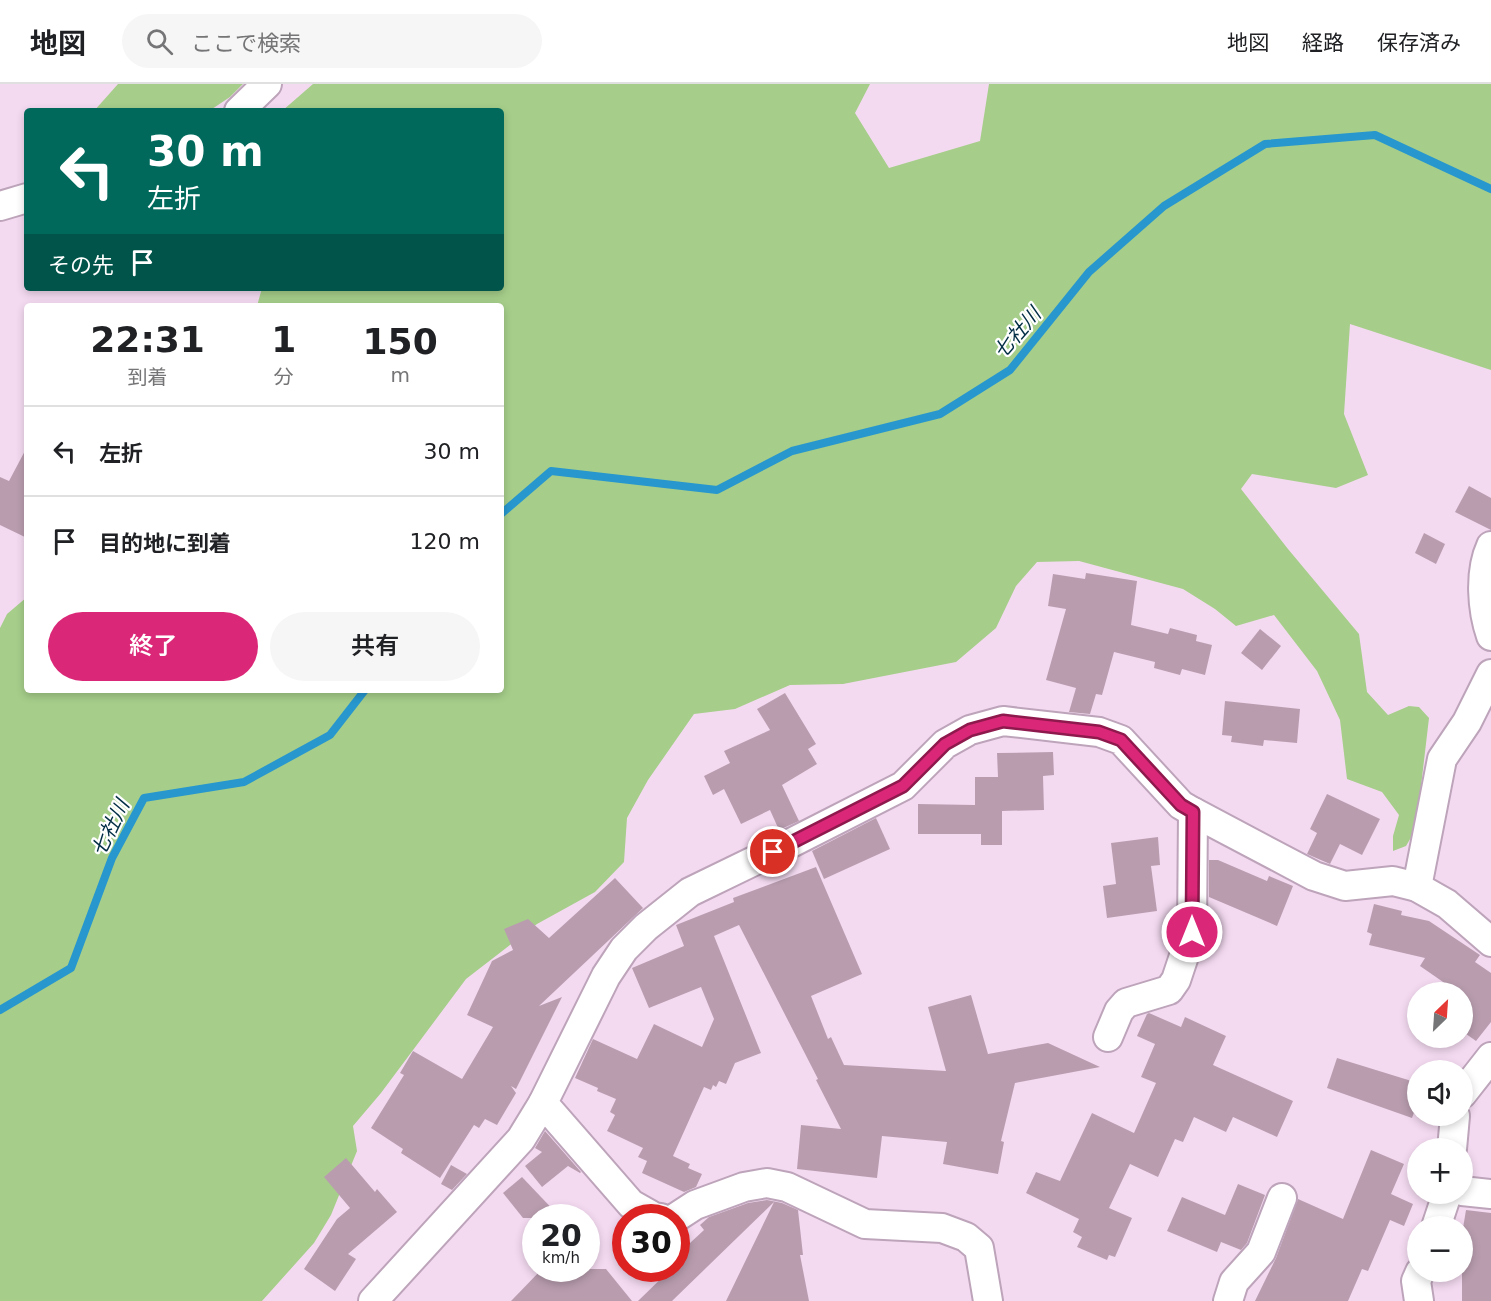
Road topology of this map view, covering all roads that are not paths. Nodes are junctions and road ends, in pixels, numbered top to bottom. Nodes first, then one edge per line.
1 (267, 84) edge
2 (242, 108) edge
3 (24, 199) edge
4 (0, 206) edge
5 (1491, 546) edge
6 (1491, 636) edge
7 (1491, 674) edge
8 (1193, 812) junction
9 (1416, 887) junction
10 (1491, 942) edge
11 (1108, 1037) dead end
12 (1491, 1057) edge
13 (1473, 1080) edge
14 (543, 1103) junction
15 (1473, 1192) edge
16 (1491, 1194) edge
17 (1282, 1198) dead end
18 (631, 1204) edge
19 (690, 1208) edge
20 (1416, 1282) edge
21 (373, 1301) edge
22 (988, 1301) edge
23 (1228, 1301) edge
24 (1419, 1301) edge

1 - 2 street
3 - 4 street
5 - 6 street
7 - 9 street
8 - 9 street
8 - 11 street
8 - 14 street
9 - 10 street
12 - 13 street
14 - 18 street
14 - 21 street
15 - 16 street
17 - 23 street
19 - 22 street
20 - 24 street

